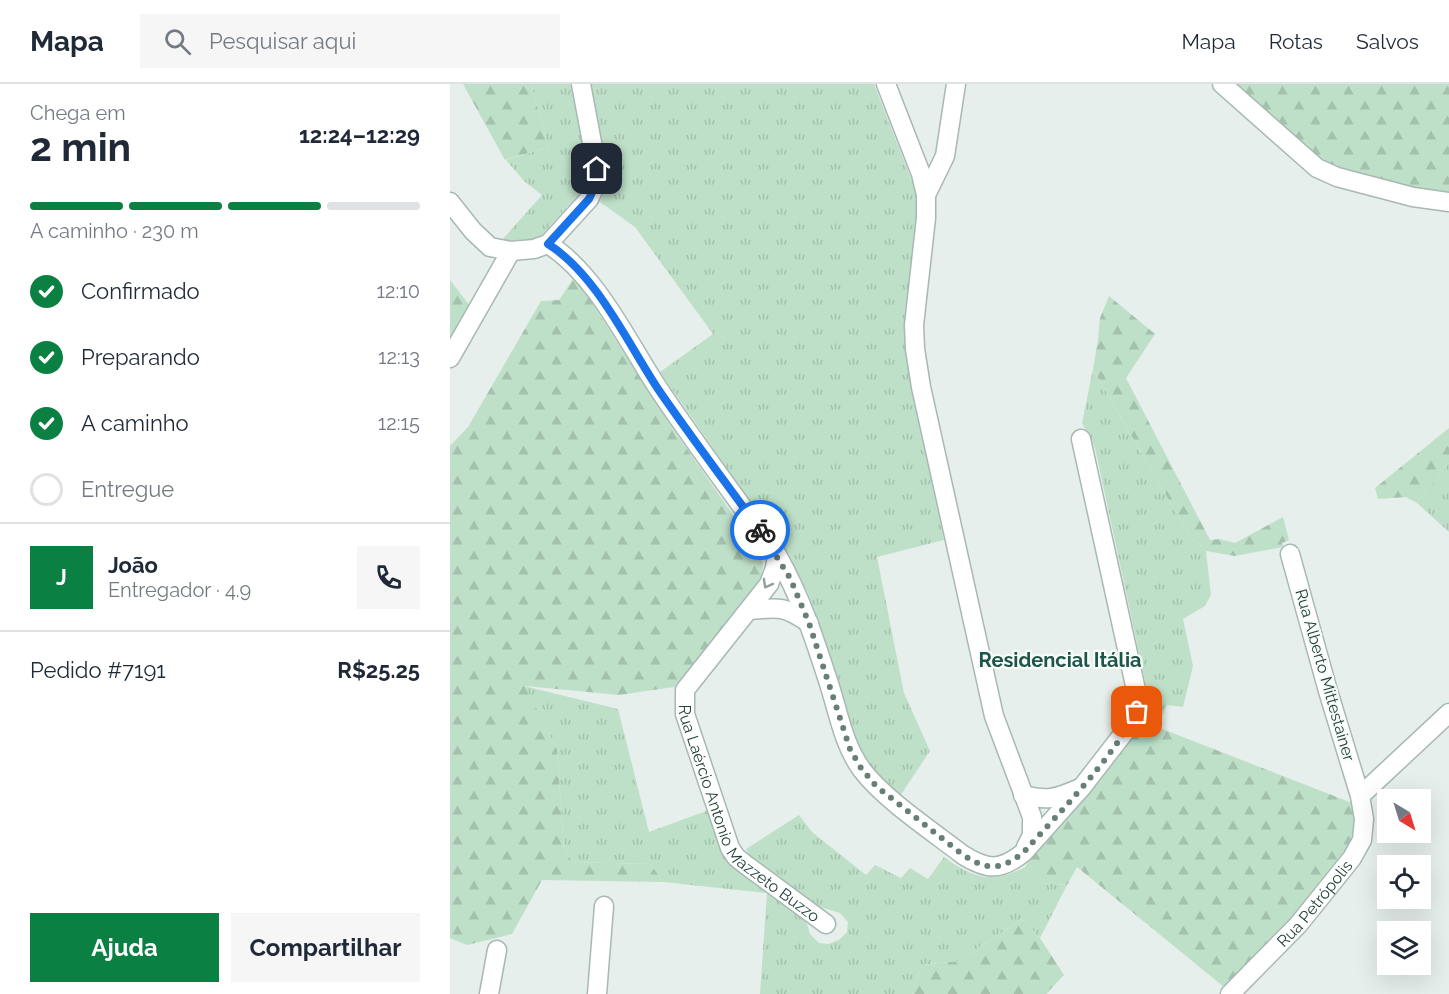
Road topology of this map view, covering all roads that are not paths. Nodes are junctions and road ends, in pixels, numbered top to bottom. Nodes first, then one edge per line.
1 (580, 84) edge
2 (886, 84) edge
3 (956, 84) edge
4 (1222, 84) edge
5 (926, 195) junction
6 (450, 202) edge
7 (1449, 202) edge
8 (548, 244) junction
9 (511, 251) junction
10 (450, 358) edge
11 (1081, 439) dead end
12 (1290, 554) dead end
13 (777, 555) junction
14 (750, 610) junction
15 (809, 623) junction
16 (1449, 713) edge
17 (1082, 787) junction
18 (1023, 795) junction
19 (1360, 796) junction
20 (1023, 853) junction
21 (604, 906) dead end
22 (826, 924) dead end
23 (496, 950) dead end
24 (489, 994) edge
25 (597, 994) edge
26 (1230, 994) edge

1 - 8 street
2 - 5 street
3 - 5 street
4 - 7 street
5 - 18 street
6 - 9 street
8 - 9 street
8 - 13 street
9 - 10 street
11 - 17 street
12 - 19 street, Rua Alberto Mittestainer
13 -> 14 street, Rua Laércio Antonio Mazzeto Buzzo
13 - 15 street
14 - 15 street
14 - 22 street, Rua Laércio Antonio Mazzeto Buzzo
15 - 20 street
16 - 19 street
17 - 18 street
17 - 20 street
18 - 20 street
19 - 26 street, Rua Petrópolis
21 - 25 street
23 - 24 street

